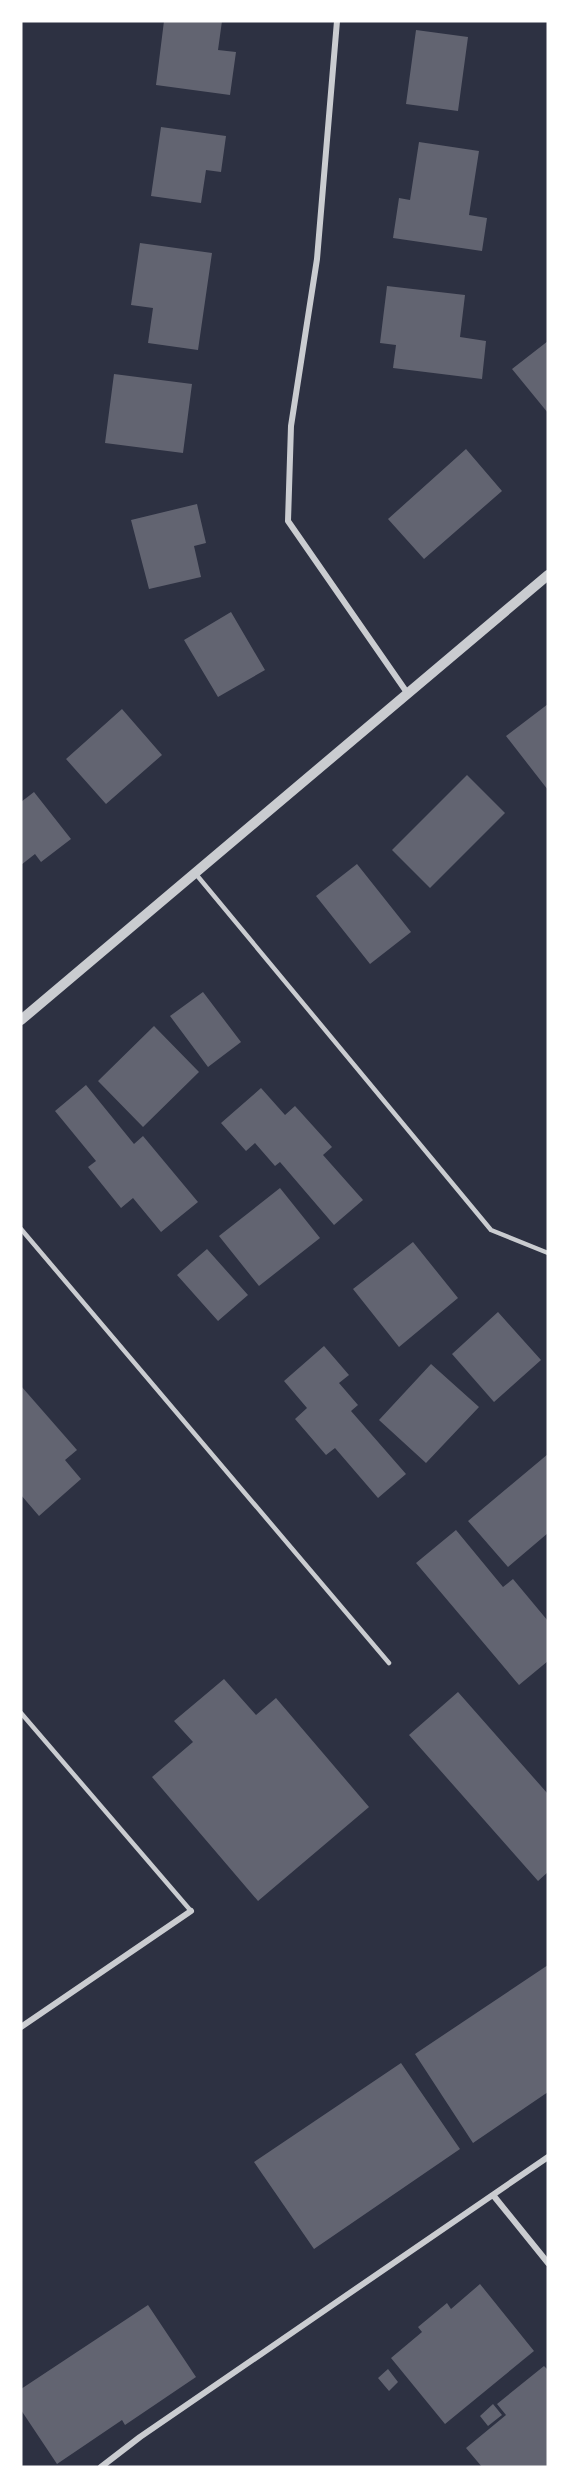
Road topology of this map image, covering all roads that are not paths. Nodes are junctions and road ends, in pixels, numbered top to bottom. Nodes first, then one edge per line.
1 (337, 21) edge
2 (548, 575) edge
3 (408, 694) junction
4 (195, 873) junction
5 (21, 1020) edge
6 (21, 1229) edge
7 (548, 1253) edge
8 (389, 1663) dead end
9 (21, 1713) edge
10 (191, 1911) joint
11 (21, 2027) edge
12 (548, 2157) edge
13 (493, 2195) junction
14 (548, 2264) edge
15 (101, 2467) edge

1 - 3 street
2 - 3 street
3 - 4 street
4 - 5 street
4 - 7 lane
6 - 8 lane
9 - 10 lane
10 - 11 street
12 - 13 street
13 - 14 street
13 - 15 street

